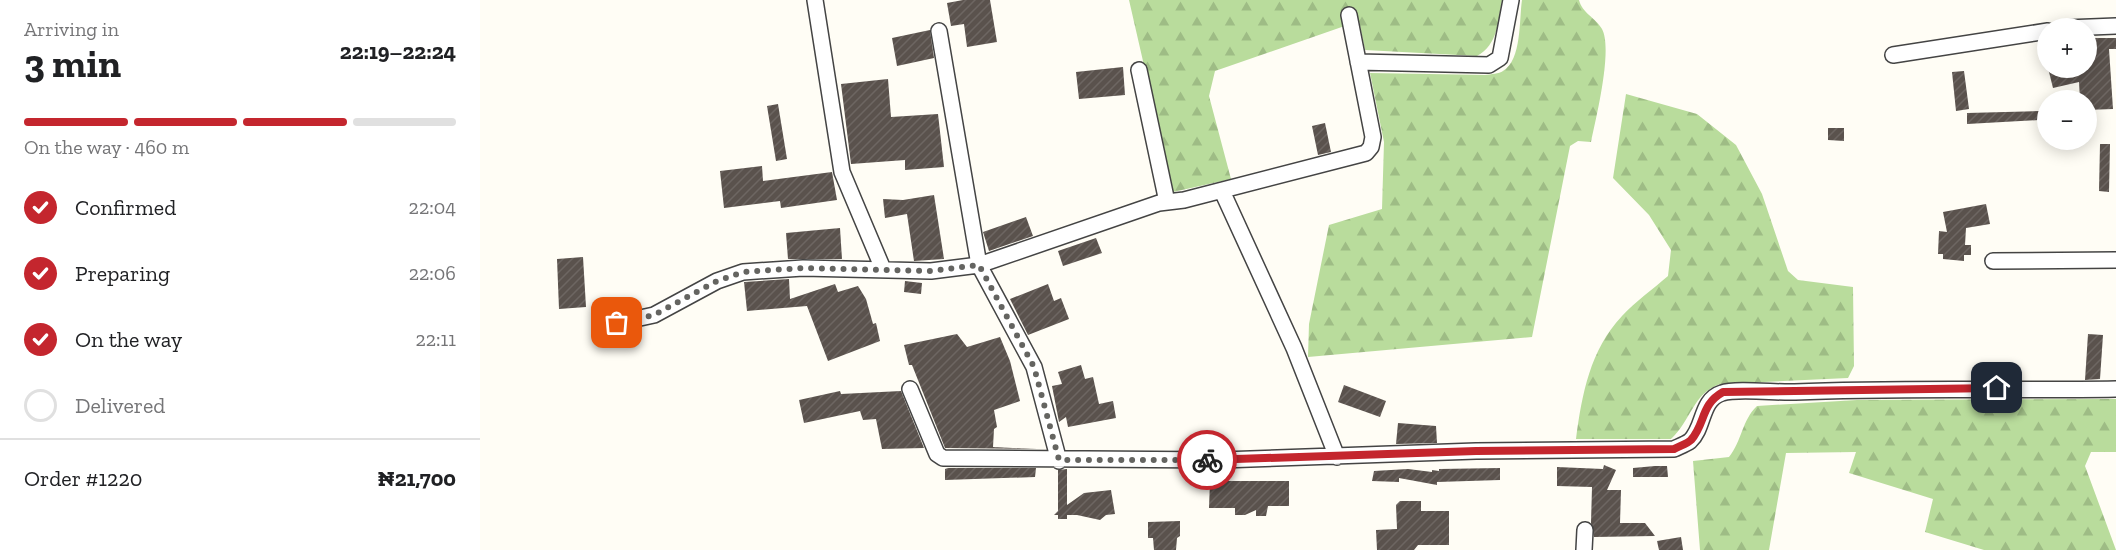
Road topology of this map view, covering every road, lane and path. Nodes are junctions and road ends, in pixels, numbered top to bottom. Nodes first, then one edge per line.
1 (814, 0) edge
2 (1511, 0) edge
3 (1349, 15) dead end
4 (2116, 26) edge
5 (2097, 27) edge
6 (939, 31) dead end
7 (2037, 33) edge
8 (1893, 55) dead end
9 (1358, 62) junction
10 (1139, 70) dead end
11 (1222, 191) junction
12 (1167, 202) junction
13 (2116, 260) edge
14 (1993, 261) dead end
15 (979, 265) junction
16 (883, 269) junction
17 (601, 323) dead end
18 (910, 389) dead end
19 (2116, 389) edge
20 (1337, 457) junction
21 (1059, 460) junction
22 (1585, 530) dead end
23 (1584, 550) edge

1 - 16 street
2 - 9 street
3 - 9 street
4 - 5 street
6 - 15 street
7 - 8 street
9 - 11 street
10 - 12 street
11 - 12 street
11 - 20 street
12 - 15 street
13 - 14 street
15 - 16 street
15 - 21 street
16 - 17 street
18 - 21 street
19 - 20 street
20 - 21 street
22 - 23 street

